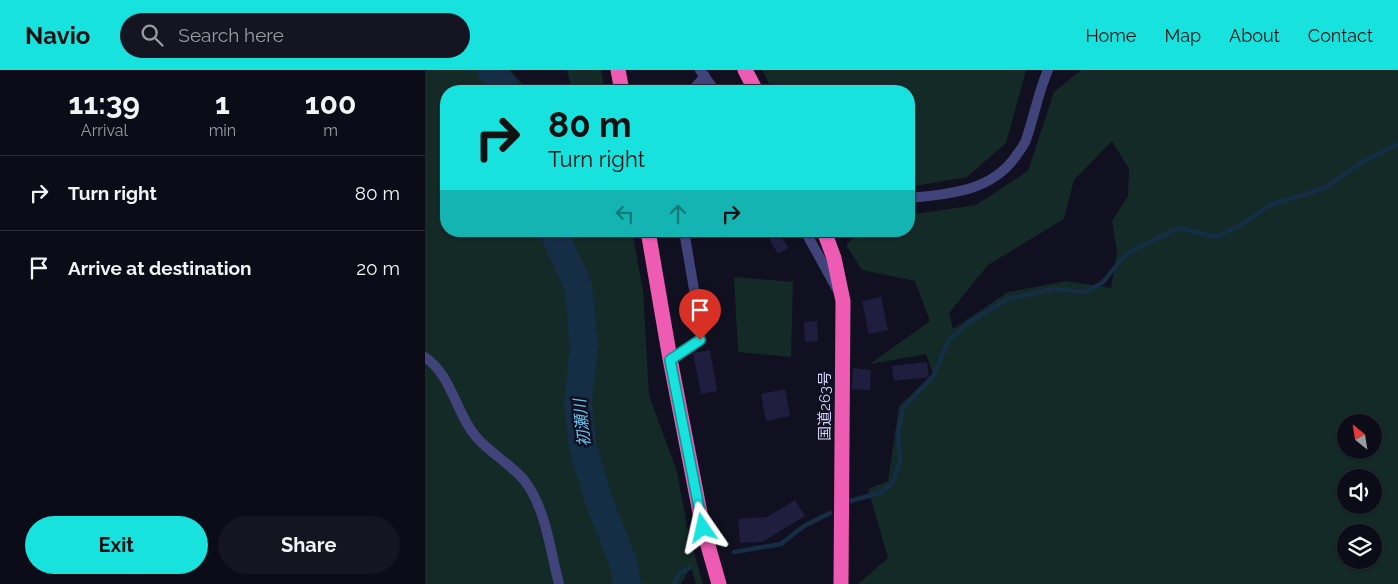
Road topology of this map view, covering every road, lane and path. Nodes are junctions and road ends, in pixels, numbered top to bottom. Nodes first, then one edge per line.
1 (618, 70) edge
2 (745, 70) edge
3 (1048, 70) edge
4 (703, 73) edge
5 (621, 85) edge
6 (696, 85) edge
7 (711, 85) edge
8 (752, 85) edge
9 (915, 197) edge
10 (649, 237) edge
11 (685, 237) edge
12 (808, 237) edge
13 (826, 237) edge
14 (843, 301) junction
15 (425, 357) edge
16 (670, 360) junction
17 (559, 584) edge
18 (719, 584) edge
19 (841, 584) edge

1 - 5 highway
2 - 8 highway
3 - 9 street
4 - 6 street
4 - 7 street
10 - 16 highway
11 - 16 street
12 - 14 street
13 - 14 highway, 国道263号
14 - 19 highway, 国道263号
15 - 17 street
16 - 18 highway

